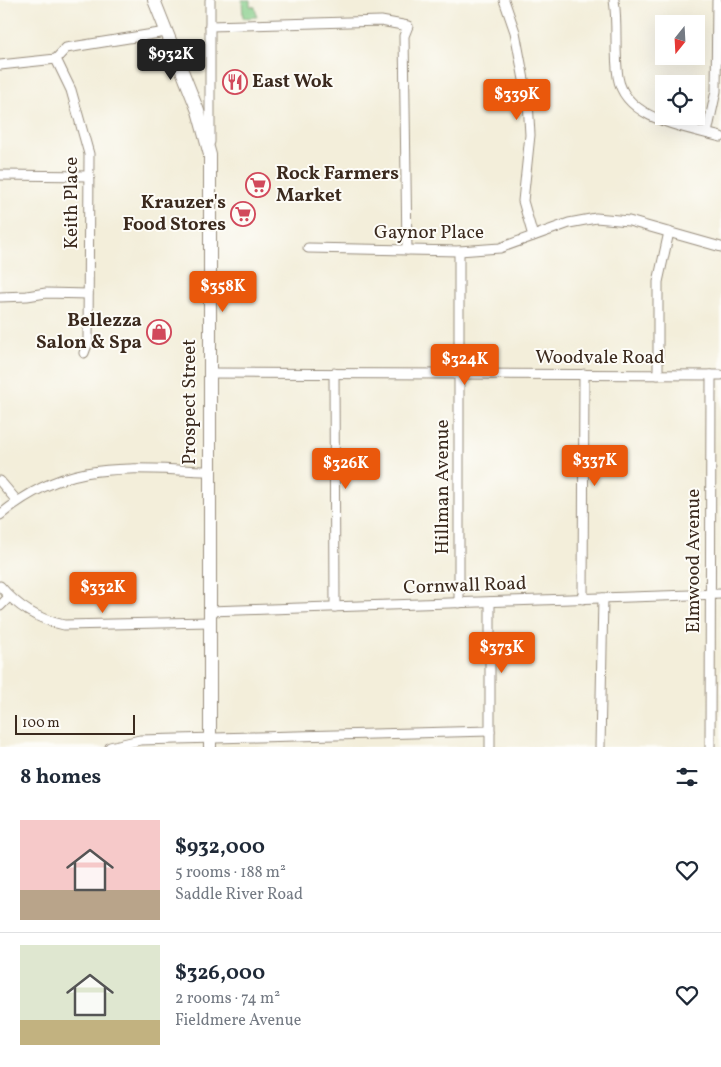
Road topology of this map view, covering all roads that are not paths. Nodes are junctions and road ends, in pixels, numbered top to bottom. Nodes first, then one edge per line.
1 (154, 0) edge
2 (210, 0) edge
3 (504, 0) edge
4 (614, 0) edge
5 (717, 0) edge
6 (210, 26) junction
7 (166, 32) junction
8 (56, 59) junction
9 (0, 65) edge
10 (707, 133) junction
11 (721, 137) edge
12 (210, 155) junction
13 (0, 175) edge
14 (90, 176) junction
15 (670, 232) junction
16 (532, 236) junction
17 (308, 248) dead end
18 (721, 248) edge
19 (407, 250) junction
20 (459, 251) junction
21 (88, 294) junction
22 (0, 296) edge
23 (84, 353) dead end
24 (208, 373) junction
25 (334, 373) junction
26 (459, 374) junction
27 (584, 374) junction
28 (658, 375) junction
29 (711, 375) junction
30 (721, 375) edge
31 (209, 471) junction
32 (0, 481) edge
33 (17, 501) junction
34 (0, 515) edge
35 (0, 586) edge
36 (721, 594) edge
37 (711, 595) junction
38 (9, 597) junction
39 (603, 598) junction
40 (583, 599) junction
41 (490, 602) junction
42 (459, 603) junction
43 (0, 606) edge
44 (335, 607) junction
45 (210, 616) junction
46 (490, 731) junction
47 (210, 743) edge
48 (110, 747) edge
49 (490, 747) edge
50 (600, 747) edge
51 (710, 747) edge

1 - 7 main road
2 - 6 street, Prospect Street
3 - 16 street
4 - 10 street
5 - 10 street
6 - 12 street, Prospect Street
6 - 19 street
7 - 8 street
7 - 12 main road
8 - 9 street
8 - 14 street, Keith Place
10 - 11 street
12 - 24 main road, Prospect Street
13 - 14 street
14 - 21 street, Keith Place
15 - 16 street, Gaynor Place
15 - 18 street, Gaynor Place
15 - 28 street
16 - 20 street, Gaynor Place
17 - 19 street, Gaynor Place
19 - 20 street, Gaynor Place
20 - 26 street, Hillman Avenue
21 - 22 street
21 - 23 street, Keith Place
24 - 25 street, Woodvale Road
24 - 31 main road, Prospect Street
25 - 26 street, Woodvale Road
25 - 44 street
26 - 27 street, Woodvale Road
26 - 42 street, Hillman Avenue
27 - 28 street, Woodvale Road
27 - 40 street
28 - 29 street, Woodvale Road
29 - 30 street, Woodvale Road
29 - 37 street, Elmwood Avenue
31 - 33 street
31 - 45 main road, Prospect Street
32 - 33 street
33 - 34 street
35 - 38 street, Cornwall Road
36 - 37 street, Cornwall Road
37 - 39 street, Cornwall Road
37 - 51 street, Elmwood Avenue
38 - 43 street
38 - 45 street, Cornwall Road
39 - 40 street, Cornwall Road
39 - 50 street
40 - 41 street, Cornwall Road
41 - 42 street, Cornwall Road
41 - 46 street
42 - 44 street, Cornwall Road
44 - 45 street, Cornwall Road
45 - 47 main road, Prospect Street
46 - 47 street
46 - 49 street
47 - 48 street

